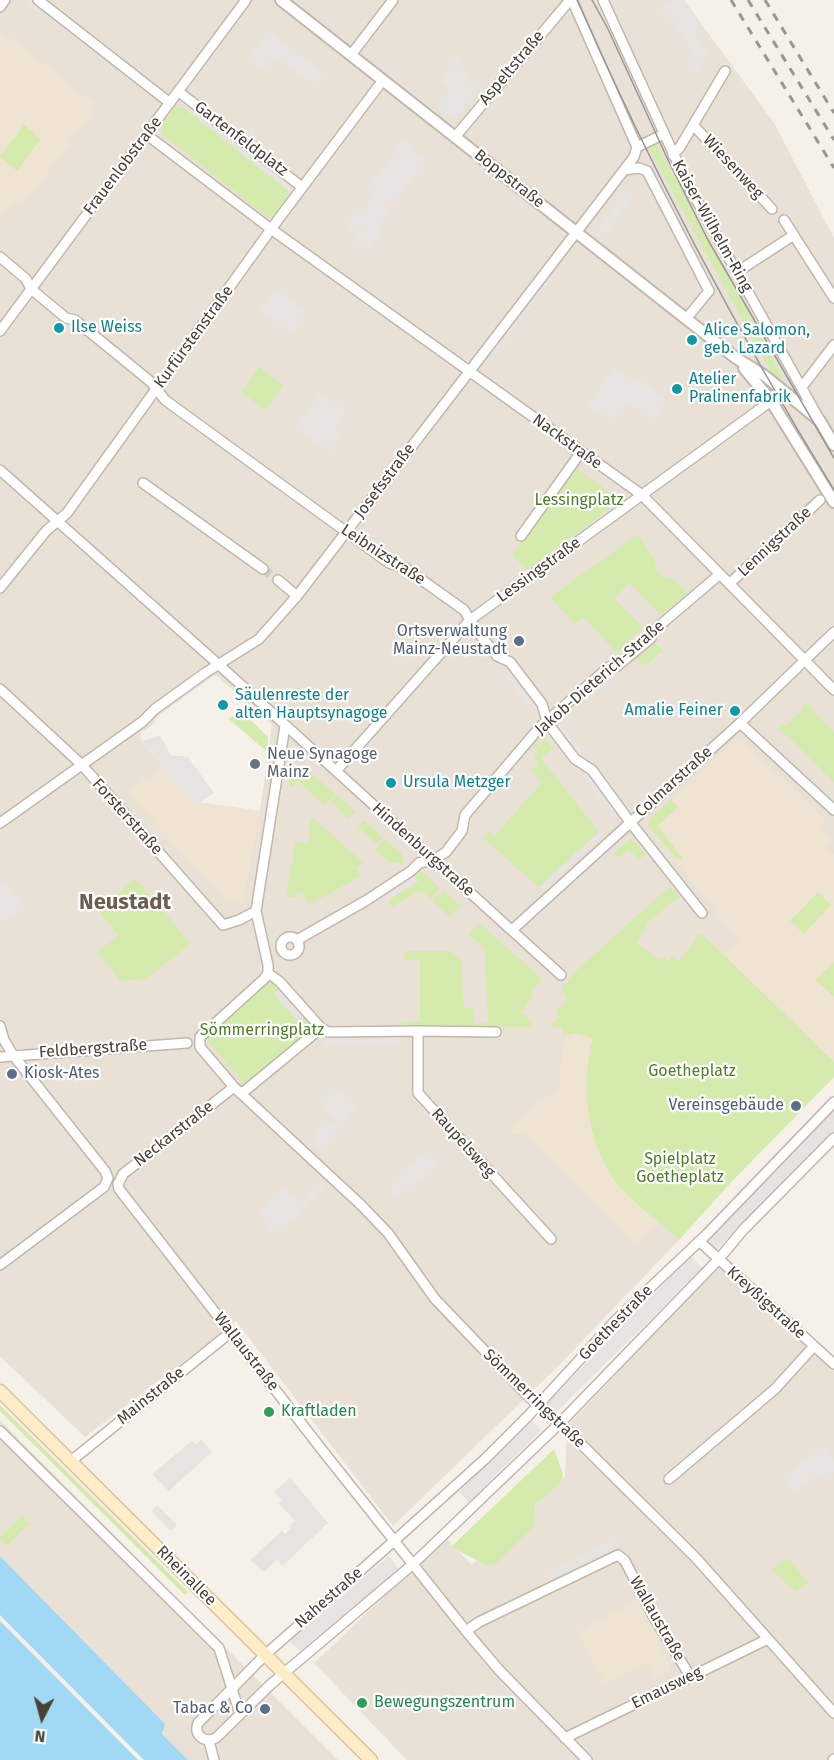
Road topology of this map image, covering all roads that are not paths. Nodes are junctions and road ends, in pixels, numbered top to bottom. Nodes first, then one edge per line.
1 (5, 0) edge
2 (38, 0) edge
3 (246, 0) edge
4 (281, 0) edge
5 (393, 0) edge
6 (571, 0) edge
7 (603, 0) edge
8 (0, 7) edge
9 (351, 55) junction
10 (725, 71) dead end
11 (383, 80) junction
12 (179, 92) junction
13 (170, 103) junction
14 (693, 125) junction
15 (664, 134) junction
16 (147, 135) junction
17 (455, 137) junction
18 (637, 147) junction
19 (673, 155) junction
20 (624, 170) junction
21 (302, 187) junction
22 (772, 209) dead end
23 (784, 220) dead end
24 (271, 229) junction
25 (576, 232) junction
26 (794, 235) junction
27 (0, 257) edge
28 (737, 272) junction
29 (31, 289) junction
30 (834, 298) edge
31 (686, 319) junction
32 (0, 331) edge
33 (834, 345) edge
34 (736, 358) junction
35 (470, 372) junction
36 (802, 387) junction
37 (156, 390) junction
38 (771, 401) junction
39 (820, 421) junction
40 (834, 445) edge
41 (581, 452) junction
42 (0, 470) edge
43 (143, 483) dead end
44 (642, 495) junction
45 (820, 500) dead end
46 (834, 502) edge
47 (58, 521) junction
48 (346, 533) junction
49 (521, 536) dead end
50 (263, 569) tunnel mouth
51 (720, 574) junction
52 (278, 580) tunnel mouth
53 (729, 584) junction
54 (0, 588) edge
55 (297, 596) junction
56 (470, 620) junction
57 (834, 632) edge
58 (804, 660) junction
59 (218, 664) junction
60 (0, 689) edge
61 (834, 690) edge
62 (547, 722) junction
63 (740, 723) junction
64 (285, 726) junction
65 (82, 765) junction
66 (336, 771) junction
67 (834, 810) edge
68 (630, 822) junction
69 (0, 823) edge
70 (434, 860) junction
71 (256, 911) junction
72 (702, 913) dead end
73 (512, 930) junction
74 (297, 940) dead end
75 (268, 973) junction
76 (561, 975) dead end
77 (0, 1026) edge
78 (321, 1028) junction
79 (418, 1031) junction
80 (496, 1032) dead end
81 (187, 1043) dead end
82 (13, 1055) junction
83 (0, 1057) edge
84 (0, 1063) edge
85 (237, 1091) junction
86 (834, 1102) edge
87 (834, 1138) edge
88 (118, 1184) joint
89 (551, 1239) dead end
90 (699, 1241) junction
91 (718, 1260) junction
92 (0, 1265) edge
93 (231, 1332) junction
94 (814, 1346) junction
95 (834, 1364) edge
96 (0, 1391) edge
97 (538, 1405) junction
98 (559, 1424) junction
99 (0, 1431) edge
100 (71, 1461) junction
101 (669, 1479) dead end
102 (394, 1541) junction
103 (412, 1565) junction
104 (466, 1631) junction
105 (768, 1639) junction
106 (265, 1654) junction
107 (284, 1673) junction
108 (690, 1676) junction
109 (232, 1689) junction
110 (834, 1713) edge
111 (240, 1714) junction
112 (565, 1738) junction
113 (209, 1741) junction
114 (214, 1760) edge
115 (371, 1760) edge
116 (587, 1760) edge

1 - 8 street
2 - 13 street
3 - 12 street, Frauenlobstraße
4 - 9 street, Boppstraße
5 - 9 street
6 - 17 street, Aspeltstraße
6 - 18 street
7 - 15 street, Kaiser-Wilhelm-Ring
9 - 11 street, Boppstraße
10 - 14 street
11 - 17 street, Boppstraße
11 - 21 street, Kurfürstenstraße
12 - 13 street, Frauenlobstraße
12 - 21 street, Gartenfeldplatz
13 - 16 street, Frauenlobstraße
14 - 19 street
14 - 22 street, Wiesenweg
15 - 18 street
15 - 19 street, Kaiser-Wilhelm-Ring
16 - 24 street
16 - 29 street, Frauenlobstraße
17 - 25 street, Boppstraße
18 - 20 street, Josefsstraße
19 - 28 street, Kaiser-Wilhelm-Ring
20 - 25 street, Josefsstraße
20 - 31 street, Kaiser-Wilhelm-Ring
21 - 24 street, Kurfürstenstraße
23 - 26 street
24 - 35 street, Nackstraße
24 - 37 street, Kurfürstenstraße
25 - 31 street, Boppstraße
25 - 35 street, Josefsstraße
26 - 28 street
26 - 30 street
27 - 29 street, Leibnizstraße
28 - 36 street, Kaiser-Wilhelm-Ring
29 - 32 street, Frauenlobstraße
29 - 37 street, Leibnizstraße
31 - 34 street, Boppstraße
33 - 36 street
34 - 38 street, Boppstraße
34 - 39 street, Boppstraße
35 - 41 street, Nackstraße
35 - 48 street, Josefsstraße
36 - 39 street, Kaiser-Wilhelm-Ring
37 - 47 street, Kurfürstenstraße
37 - 48 street, Leibnizstraße
38 - 44 street, Lessingstraße
38 - 46 street
39 - 40 street, Kaiser-Wilhelm-Ring
41 - 44 street, Nackstraße
41 - 49 street
42 - 47 street
43 - 50 street
44 - 51 street, Nackstraße
44 - 56 street, Lessingstraße
45 - 53 street, Lennigstraße
47 - 54 street, Kurfürstenstraße
47 - 59 street
48 - 55 street, Josefsstraße
48 - 56 street, Leibnizstraße
51 - 53 street, Nackstraße
51 - 62 street, Jakob-Dieterich-Straße
52 - 55 street
53 - 58 street, Nackstraße
55 - 59 street, Josefsstraße
56 - 62 street, Leibnizstraße
56 - 66 street, Lessingstraße
57 - 58 street, Colmarstraße
58 - 61 street, Nackstraße
58 - 63 street, Colmarstraße
59 - 64 street, Hindenburgstraße
59 - 65 street, Josefsstraße
60 - 65 street, Forsterstraße
62 - 68 street, Leibnizstraße
62 - 70 street, Jakob-Dieterich-Straße
63 - 67 street
63 - 68 street, Colmarstraße
64 - 66 street, Hindenburgstraße
64 - 71 street
65 - 69 street, Josefsstraße
65 - 71 street, Forsterstraße
66 - 70 street, Hindenburgstraße
68 - 72 street, Leibnizstraße
68 - 73 street, Colmarstraße
70 - 73 street, Hindenburgstraße
70 - 74 street, Jakob-Dieterich-Straße
71 - 75 street
73 - 76 street, Hindenburgstraße
75 - 78 street
75 - 85 street
77 - 82 street
78 - 79 street
78 - 85 street
79 - 80 street
79 - 89 street, Raupelsweg
81 - 82 street, Feldbergstraße
82 - 83 street, Feldbergstraße
82 - 84 street
82 - 92 street
85 - 88 street, Neckarstraße
85 - 97 street, Sömmerringstraße
86 - 90 street, Goethestraße
87 - 91 street, Goethestraße
88 - 93 street, Wallaustraße
90 - 91 street, Kreyßigstraße
90 - 97 street, Goethestraße
91 - 94 street, Kreyßigstraße
91 - 98 street, Goethestraße
93 - 100 street, Mainstraße
93 - 102 street, Wallaustraße
94 - 95 street, Kreyßigstraße
94 - 101 street
96 - 100 main road, Rheinallee
97 - 98 street, Sömmerringstraße
97 - 102 street, Goethestraße
98 - 103 street, Goethestraße
98 - 105 street, Sömmerringstraße
99 - 109 street, Rheinallee
100 - 106 main road, Rheinallee
102 - 103 street, Wallaustraße
102 - 106 street, Nahestraße
103 - 104 street, Wallaustraße
103 - 107 street, Nahestraße
104 - 108 street, Wallaustraße
104 - 112 street, Wallaustraße
105 - 108 street, Emausweg
105 - 110 street, Sömmerringstraße
106 - 107 main road, Rheinallee
106 - 109 street, Nahestraße
107 - 111 street, Nahestraße
107 - 115 main road, Rheinallee
108 - 112 street, Emausweg
109 - 111 street, Rheinallee
109 - 113 street, Nahestraße
111 - 113 street, Nahestraße
112 - 116 street, Wallaustraße
113 - 114 street

